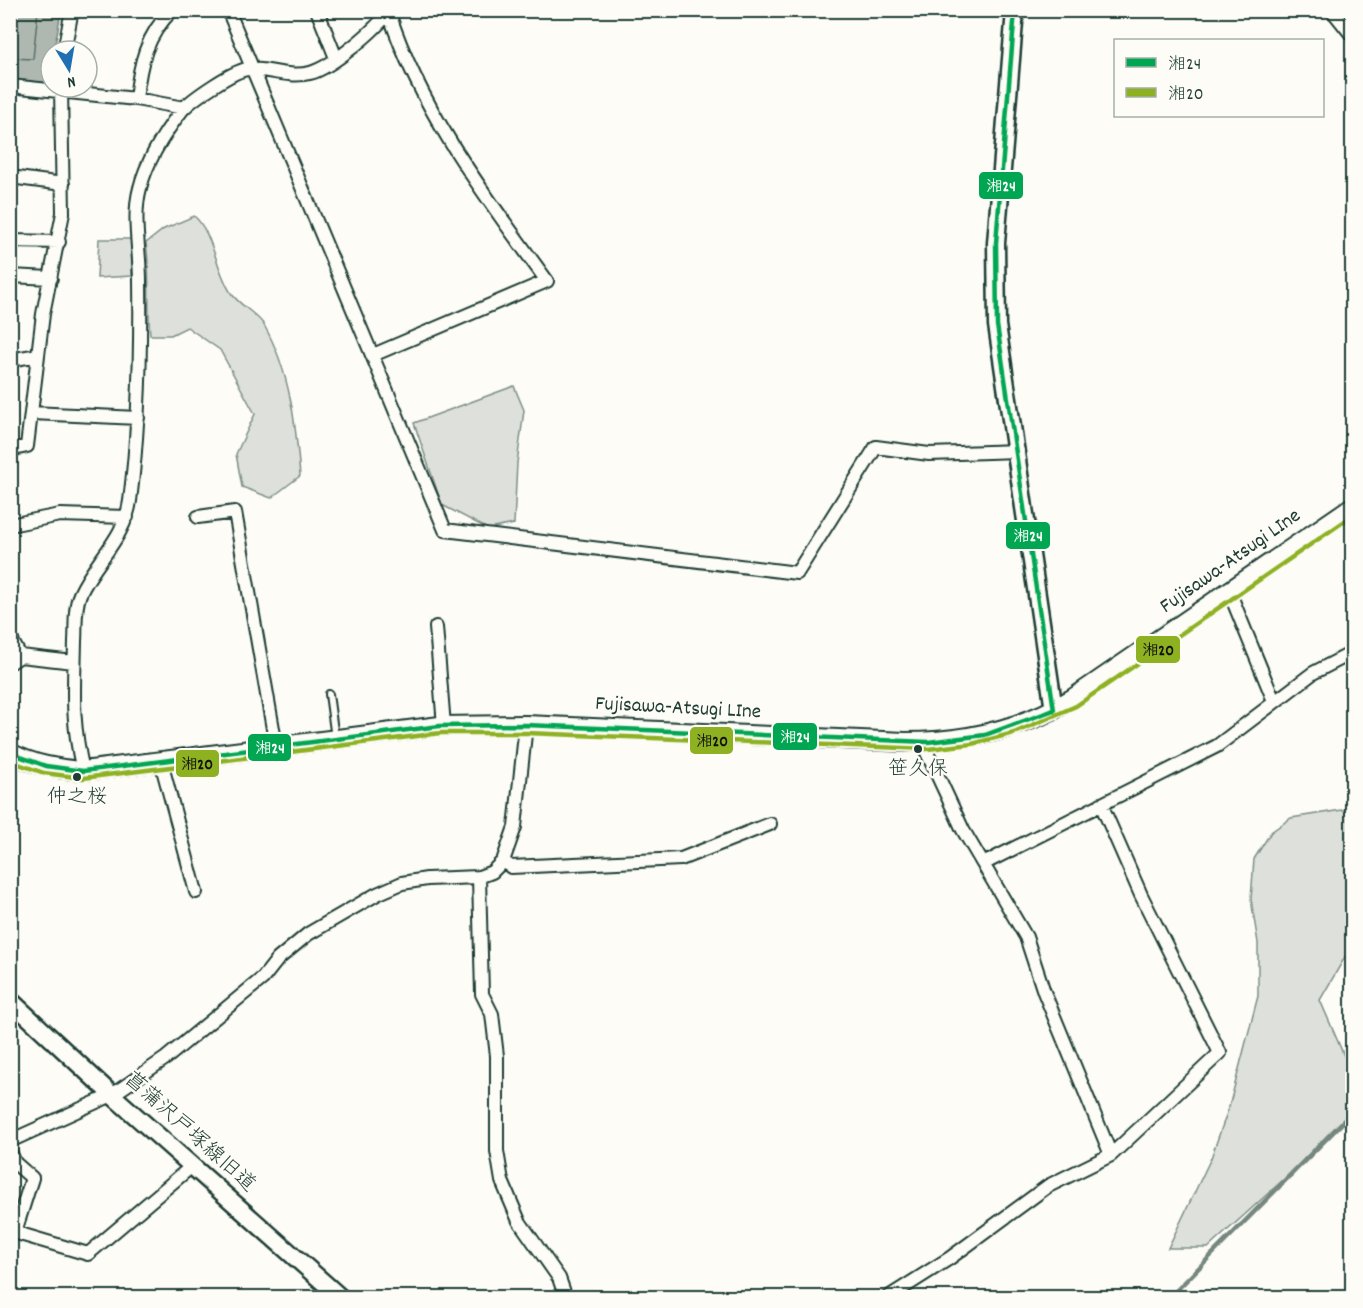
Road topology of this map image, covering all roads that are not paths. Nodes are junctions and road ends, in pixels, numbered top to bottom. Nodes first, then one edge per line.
1 (72, 10) edge
2 (172, 10) edge
3 (228, 10) edge
4 (317, 10) edge
5 (1015, 10) edge
6 (1332, 10) edge
7 (389, 12) edge
8 (1353, 34) edge
9 (66, 39) edge
10 (336, 58) junction
11 (251, 69) junction
12 (10, 86) edge
13 (39, 87) edge
14 (99, 94) edge
15 (60, 99) edge
16 (136, 99) junction
17 (184, 108) junction
18 (10, 177) edge
19 (63, 184) junction
20 (10, 241) edge
21 (59, 242) junction
22 (10, 276) edge
23 (51, 278) junction
24 (38, 355) junction
25 (374, 355) junction
26 (10, 360) edge
27 (32, 413) junction
28 (138, 418) junction
29 (10, 450) edge
30 (1018, 451) junction
31 (1353, 507) edge
32 (127, 517) junction
33 (198, 517) dead end
34 (10, 525) edge
35 (1229, 591) junction
36 (436, 627) dead end
37 (10, 637) edge
38 (1353, 653) edge
39 (15, 659) edge
40 (74, 662) junction
41 (330, 694) dead end
42 (1274, 701) junction
43 (1054, 710) junction
44 (526, 725) junction
45 (444, 726) junction
46 (335, 738) junction
47 (922, 742) junction
48 (276, 746) junction
49 (10, 753) edge
50 (161, 762) junction
51 (83, 771) junction
52 (1101, 804) junction
53 (770, 824) dead end
54 (503, 861) junction
55 (983, 864) junction
56 (479, 877) junction
57 (196, 892) dead end
58 (10, 1000) edge
59 (112, 1095) junction
60 (10, 1141) edge
61 (10, 1151) edge
62 (1111, 1155) junction
63 (192, 1166) junction
64 (13, 1232) edge
65 (341, 1298) edge
66 (566, 1298) edge
67 (887, 1298) edge

1 - 9 street
2 - 16 street
3 - 11 street
4 - 10 street
5 - 30 street
6 - 8 street
7 - 10 street
7 - 25 street
10 - 11 street
11 - 17 street
11 - 25 street
12 - 13 street
14 - 16 street
15 - 19 street
16 - 17 street
17 - 28 street
18 - 19 street
19 - 21 street
20 - 21 street
21 - 23 street
22 - 23 street
23 - 24 street
24 - 26 street
24 - 27 street
25 - 30 street
27 - 28 street
27 - 29 street
28 - 32 street
30 - 43 street
31 - 35 main road, Fujisawa-Atsugi LIne
32 - 34 street
32 - 40 street
33 - 48 street
35 - 42 street
35 - 43 main road, Fujisawa-Atsugi LIne
36 - 45 street
37 - 39 street
38 - 42 street
39 - 40 street
40 - 51 street
41 - 46 lane
42 - 52 street
43 - 47 main road, Fujisawa-Atsugi LIne
44 - 45 main road, Fujisawa-Atsugi LIne
44 - 47 main road, Fujisawa-Atsugi LIne
44 - 54 street
45 - 46 main road, Fujisawa-Atsugi LIne
46 - 48 main road, Fujisawa-Atsugi LIne
47 - 55 street
48 - 50 main road, Fujisawa-Atsugi LIne
49 - 51 main road, Fujisawa-Atsugi LIne
50 - 51 main road, Fujisawa-Atsugi LIne
50 - 57 street
52 - 55 street
52 - 62 street
53 - 54 street
54 - 56 street
55 - 62 street
56 - 59 street
56 - 66 street
58 - 59 street, 菖蒲沢戸塚線旧道
59 - 60 street
59 - 63 street, 菖蒲沢戸塚線旧道
61 - 64 street
62 - 67 street
63 - 64 street
63 - 65 street, 菖蒲沢戸塚線旧道

